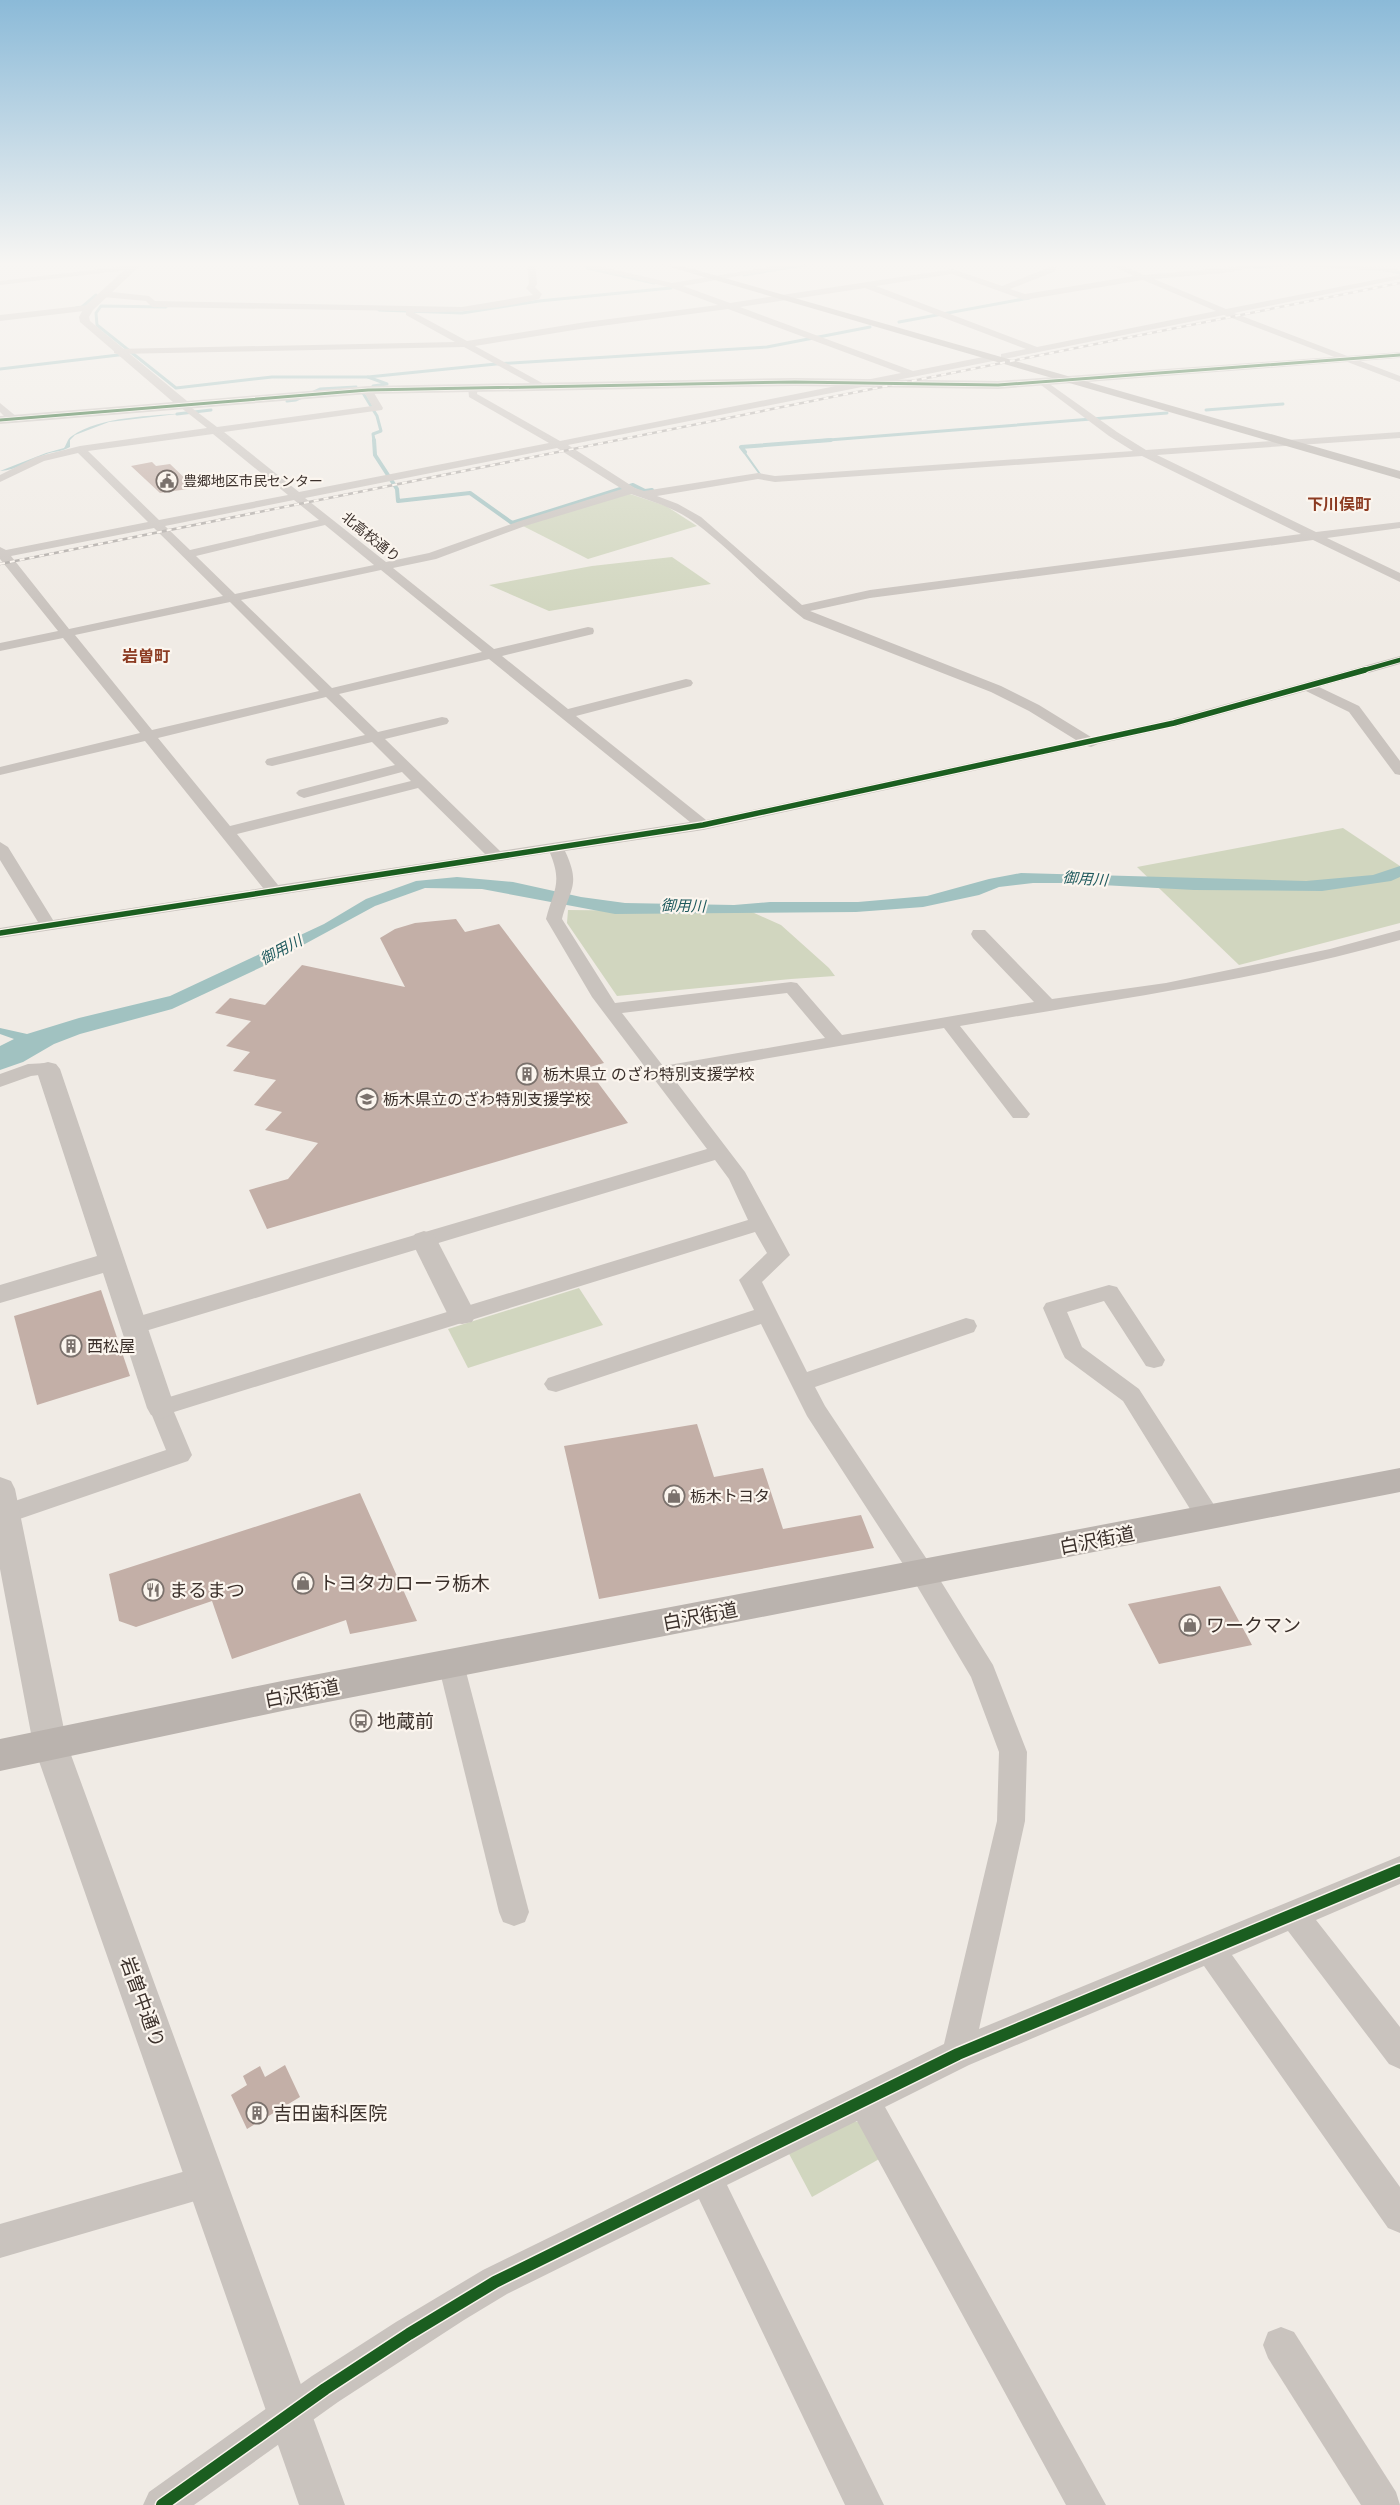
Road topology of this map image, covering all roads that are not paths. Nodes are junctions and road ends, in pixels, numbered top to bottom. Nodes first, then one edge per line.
1 (153, 380) edge
2 (531, 380) edge
3 (904, 380) edge
4 (911, 380) edge
5 (954, 380) edge
6 (1067, 380) edge
7 (1088, 380) joint
8 (1071, 381) junction
9 (1044, 382) junction
10 (868, 383) junction
11 (542, 386) junction
12 (473, 387) junction
13 (368, 390) junction
14 (184, 405) junction
15 (0, 406) edge
16 (799, 408) dead end
17 (6, 420) edge
18 (216, 430) junction
19 (1400, 435) edge
20 (1305, 442) junction
21 (1288, 443) junction
22 (560, 445) junction
23 (80, 449) junction
24 (594, 450) dead end
25 (1144, 453) junction
26 (574, 454) junction
27 (555, 458) dead end
28 (1400, 469) edge
29 (1400, 475) edge
30 (0, 478) edge
31 (636, 492) junction
32 (295, 495) junction
33 (328, 521) junction
34 (154, 522) junction
35 (1400, 525) edge
36 (1315, 536) junction
37 (1, 552) edge
38 (187, 554) junction
39 (384, 566) junction
40 (1400, 578) edge
41 (231, 597) junction
42 (799, 609) junction
43 (588, 631) dead end
44 (68, 633) junction
45 (0, 647) edge
46 (491, 654) junction
47 (1400, 660) edge
48 (686, 683) dead end
49 (1307, 686) junction
50 (328, 693) junction
51 (566, 714) junction
52 (442, 721) dead end
53 (151, 735) junction
54 (374, 738) junction
55 (1090, 742) junction
56 (272, 762) dead end
57 (404, 767) junction
58 (0, 771) edge
59 (1400, 771) edge
60 (421, 783) junction
61 (304, 793) dead end
62 (703, 825) junction
63 (227, 832) junction
64 (0, 846) edge
65 (556, 848) junction
66 (497, 857) junction
67 (275, 892) junction
68 (48, 925) junction
69 (0, 933) edge
70 (979, 934) dead end
71 (1400, 935) edge
72 (1047, 1005) junction
73 (610, 1009) junction
74 (948, 1022) junction
75 (837, 1041) junction
76 (48, 1069) joint
77 (658, 1072) junction
78 (0, 1081) edge
79 (1020, 1114) dead end
80 (720, 1152) junction
81 (760, 1223) junction
82 (424, 1240) junction
83 (112, 1261) junction
84 (0, 1294) edge
85 (767, 1314) junction
86 (462, 1315) junction
87 (134, 1326) junction
88 (966, 1326) dead end
89 (1154, 1360) dead end
90 (801, 1383) junction
91 (556, 1384) dead end
92 (161, 1408) junction
93 (1400, 1480) edge
94 (2, 1501) edge
95 (1209, 1518) junction
96 (923, 1574) junction
97 (452, 1664) junction
98 (50, 1744) junction
99 (0, 1755) edge
100 (1400, 1870) edge
101 (514, 1912) dead end
102 (1293, 1914) junction
103 (1210, 1949) junction
104 (1400, 2053) edge
105 (958, 2054) junction
106 (864, 2101) junction
107 (706, 2178) junction
108 (207, 2182) junction
109 (1400, 2216) edge
110 (0, 2241) edge
111 (1281, 2345) dead end
112 (288, 2412) junction
113 (162, 2505) edge
114 (322, 2505) edge
115 (865, 2505) edge
116 (1087, 2505) edge
117 (1384, 2505) edge

1 - 14 street, 北高校通り
2 - 11 street
3 - 10 street
4 - 16 street
5 - 9 street
6 - 8 highway
7 - 8 street
7 - 20 highway
8 - 9 street
8 - 21 highway
9 - 25 street
10 - 11 street
10 - 22 street
11 - 12 street
12 - 13 street
12 - 22 street
13 - 14 street
13 - 18 street
14 - 17 street
14 - 18 street, 北高校通り
15 - 17 street
18 - 23 street
18 - 32 street, 北高校通り
19 - 20 street
20 - 21 street
20 - 28 highway
21 - 25 street
21 - 29 highway
22 - 26 street
22 - 32 street
23 - 30 street
23 - 34 street
24 - 26 street
25 - 31 street
25 - 36 street
26 - 27 street
26 - 31 street
31 - 39 street
31 - 42 street
32 - 33 street, 北高校通り
32 - 34 street
33 - 38 street
33 - 39 street, 北高校通り
34 - 37 street
34 - 38 street
35 - 36 street
36 - 40 street
36 - 42 street
37 - 44 street
38 - 41 street
39 - 41 street
39 - 46 street, 北高校通り
41 - 44 street
41 - 50 street
42 - 55 street
43 - 46 street
44 - 45 street
44 - 53 street
46 - 50 street
46 - 51 street, 北高校通り
47 - 49 street
48 - 51 street
49 - 55 street
49 - 59 street
50 - 53 street
50 - 54 street
51 - 62 street, 北高校通り
52 - 54 street
53 - 58 street
53 - 63 street
54 - 56 street
54 - 57 street
55 - 62 street
57 - 60 street
57 - 61 street
60 - 63 street
60 - 66 street
62 - 65 street
63 - 67 street
64 - 68 street
65 - 66 street
65 - 73 street
66 - 67 street
67 - 68 street
68 - 69 street
70 - 72 street
71 - 72 street
72 - 74 street
73 - 75 street
73 - 77 street
74 - 75 street
74 - 79 street
75 - 77 street
76 - 78 street
76 - 83 street
77 - 80 street
80 - 81 street
80 - 82 street
81 - 85 street
81 - 86 street
82 - 86 street
82 - 87 street
83 - 84 street
83 - 87 street
85 - 90 street
85 - 91 street
86 - 92 street
87 - 92 street
88 - 90 street
89 - 95 street
90 - 96 street
92 - 94 street
93 - 95 main road, 白沢街道
94 - 98 street, 岩曽中通り
95 - 96 main road, 白沢街道
96 - 97 main road, 白沢街道
96 - 105 street
97 - 98 main road, 白沢街道
97 - 101 street
98 - 99 main road, 白沢街道
98 - 108 street, 岩曽中通り
100 - 102 street
102 - 103 street
102 - 104 street
103 - 105 street
103 - 109 street
105 - 106 street
106 - 107 street
106 - 116 street
107 - 112 street
107 - 115 street
108 - 110 street
108 - 112 street, 岩曽中通り
111 - 117 street
112 - 113 street
112 - 114 street, 岩曽中通り

